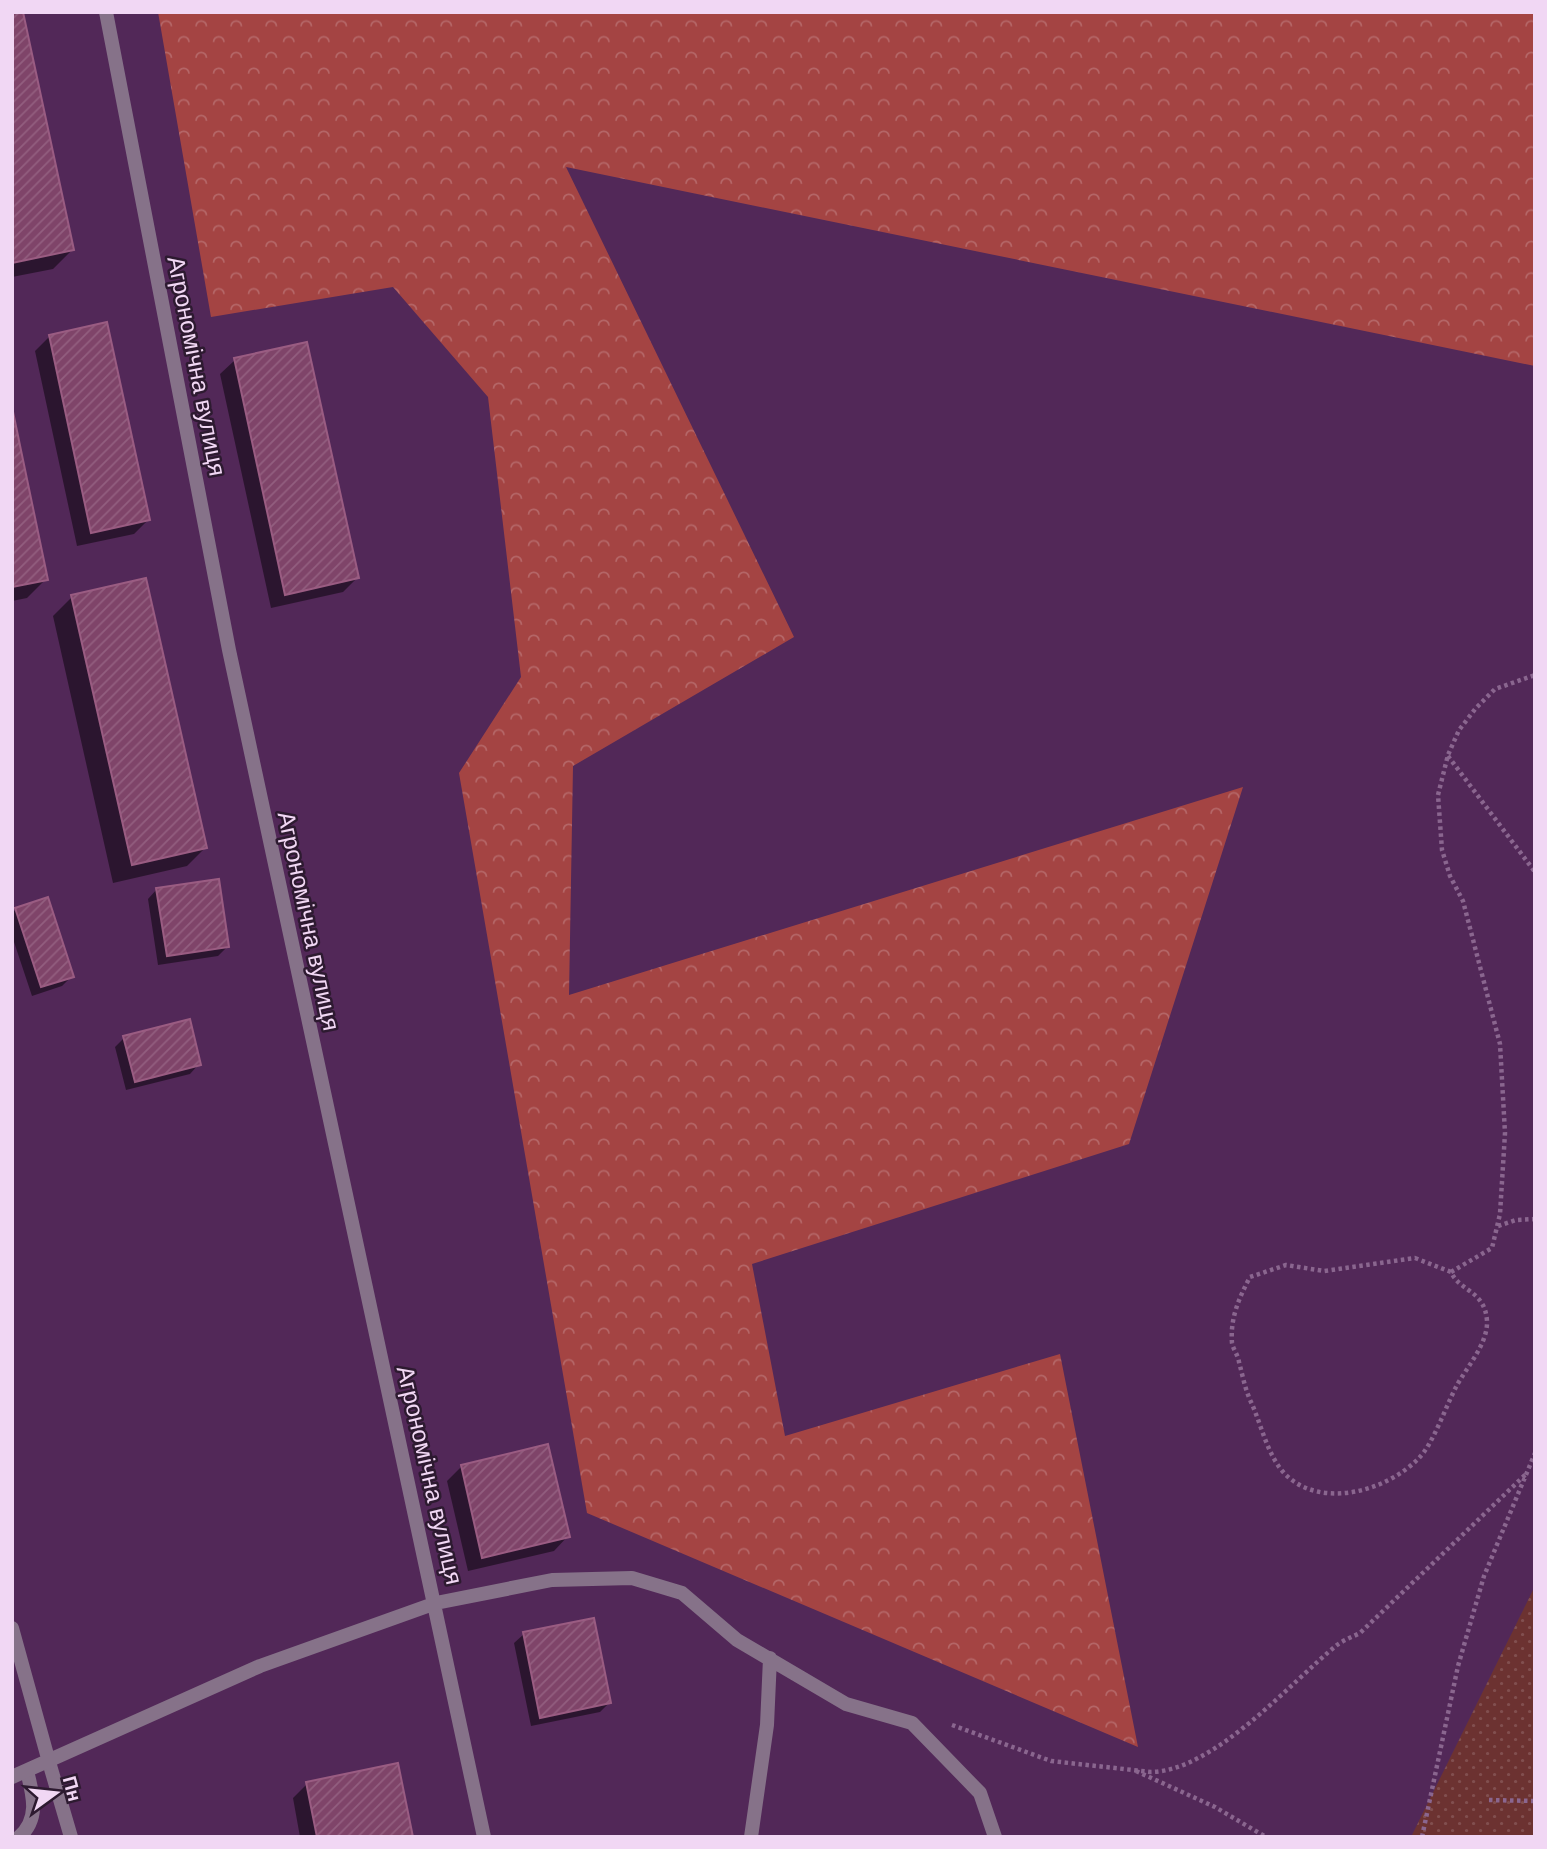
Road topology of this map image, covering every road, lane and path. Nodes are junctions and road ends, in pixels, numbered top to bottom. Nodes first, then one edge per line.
1 (106, 12) edge
2 (1535, 675) edge
3 (1448, 755) junction
4 (1535, 872) edge
5 (1535, 1219) edge
6 (1497, 1226) junction
7 (1451, 1272) junction
8 (1535, 1452) edge
9 (1527, 1474) junction
10 (436, 1603) junction
11 (12, 1628) edge
12 (770, 1658) junction
13 (912, 1723) junction
14 (49, 1762) junction
15 (1128, 1768) junction
16 (27, 1771) junction
17 (12, 1777) edge
18 (1489, 1800) dead end
19 (1535, 1801) edge
20 (19, 1837) edge
21 (71, 1837) edge
22 (484, 1837) edge
23 (751, 1837) edge
24 (995, 1837) edge
25 (1266, 1837) edge
26 (1422, 1837) edge

1 - 10 street, Агрономічна вулиця
2 - 3 path
3 - 4 path
3 - 6 path
5 - 6 path
6 - 7 path
7 - 7 path
8 - 9 path
9 - 15 path
9 - 26 path
10 - 12 street
10 - 14 street
10 - 22 street, Агрономічна вулиця
11 - 14 street
12 - 13 street
12 - 23 street
13 - 15 path
13 - 24 street
14 - 16 street
14 - 21 street
15 - 25 path
16 - 17 street
16 - 20 street
18 - 19 path

